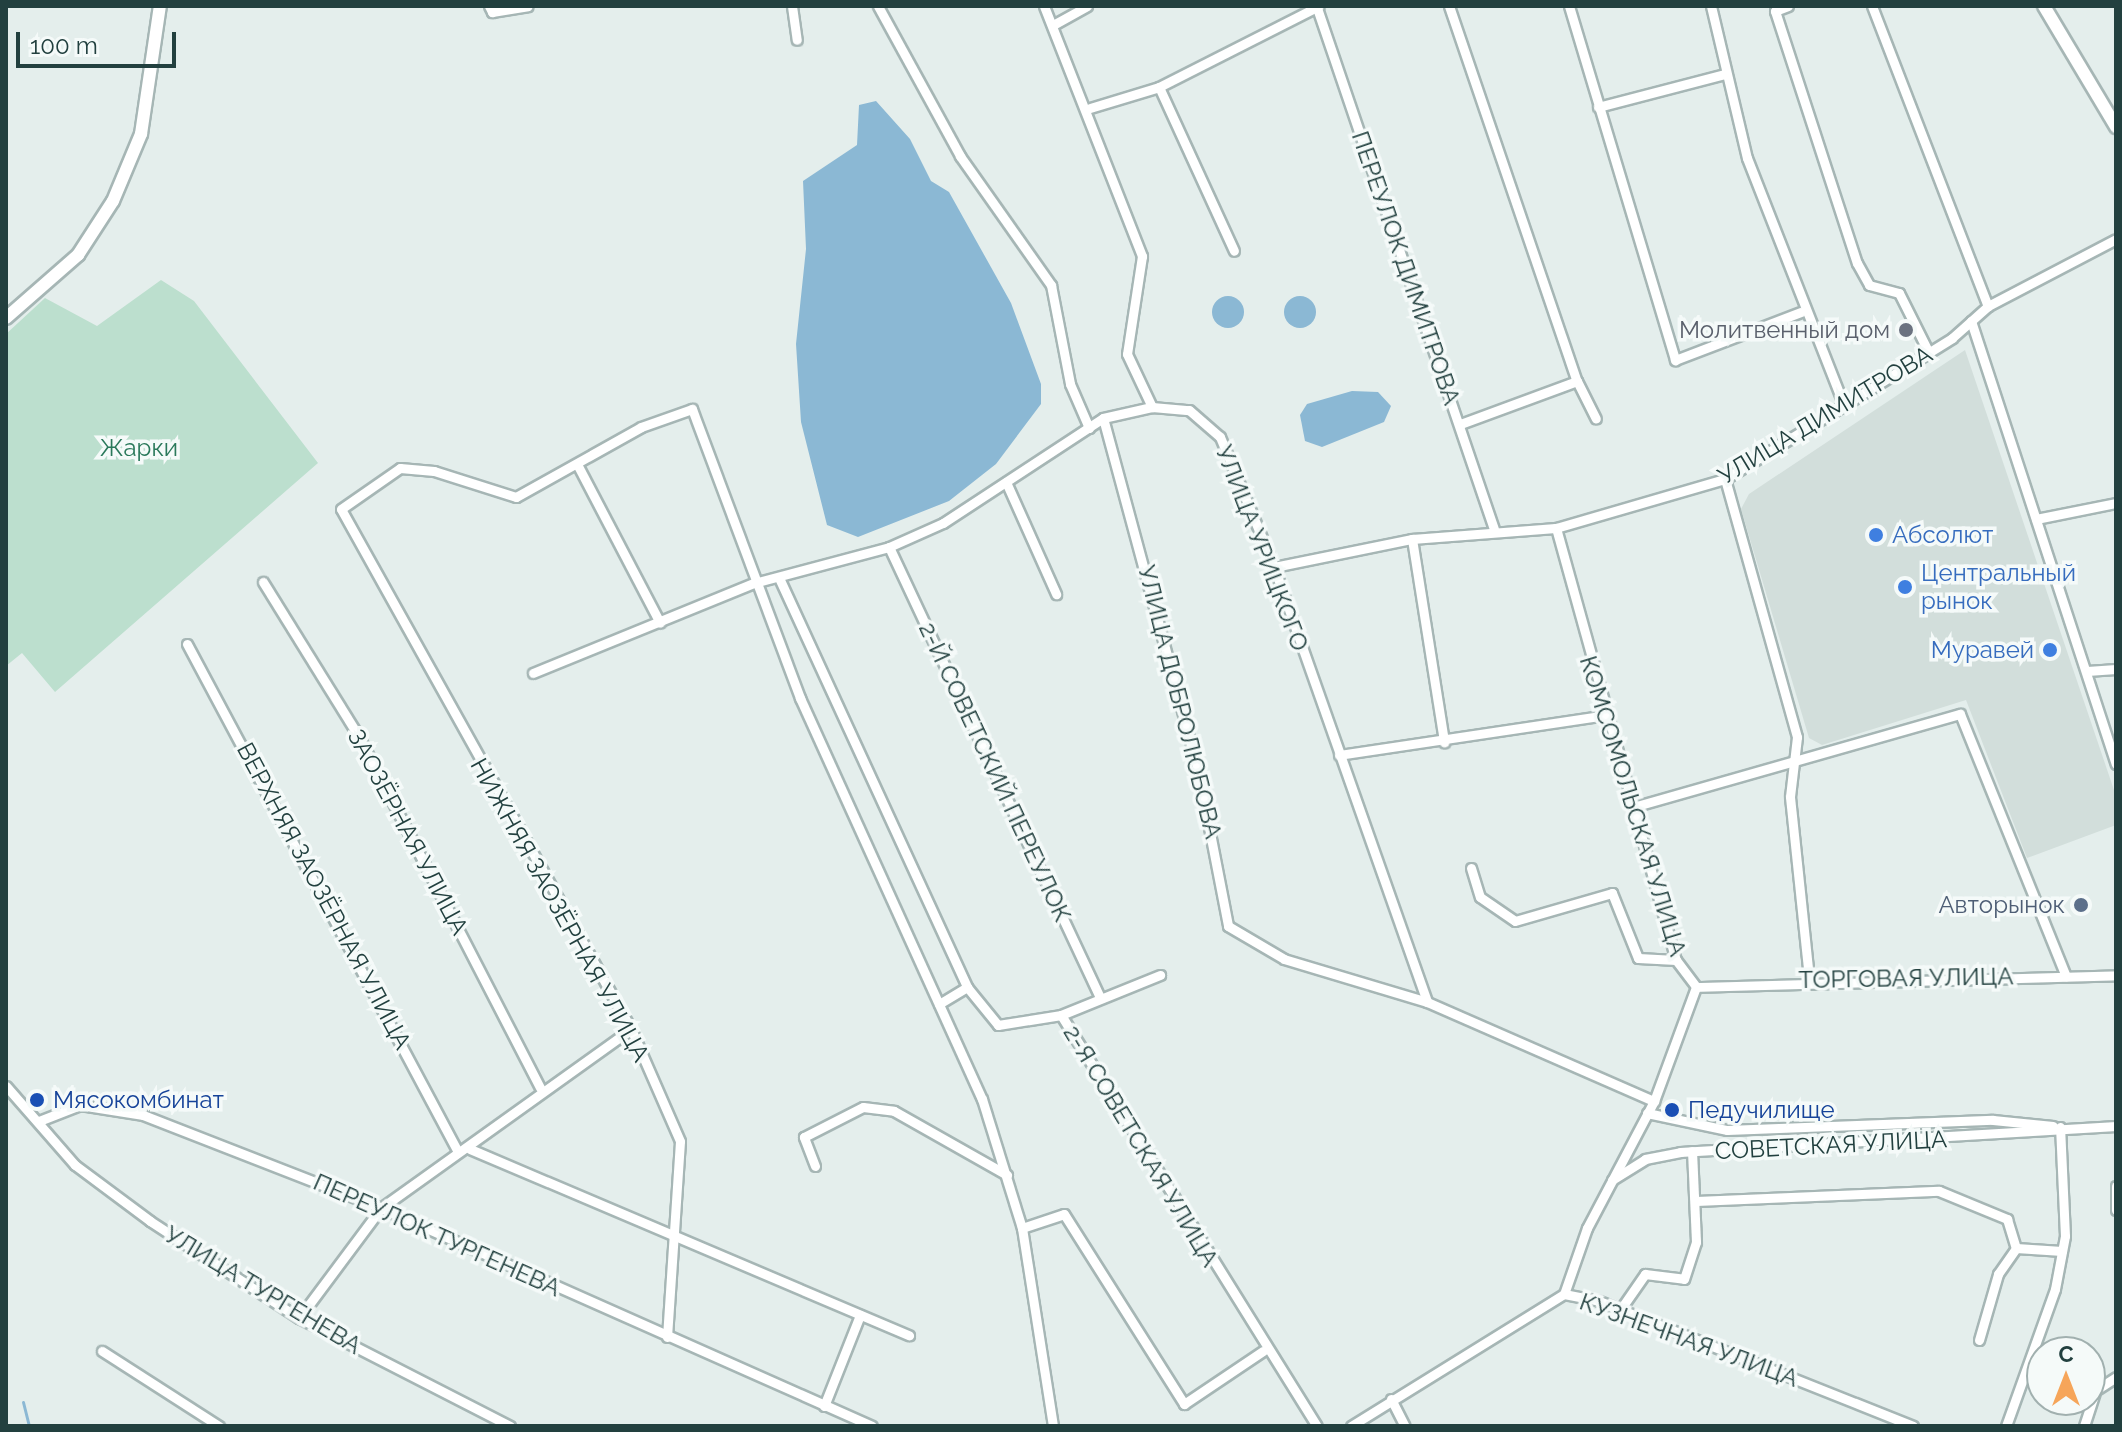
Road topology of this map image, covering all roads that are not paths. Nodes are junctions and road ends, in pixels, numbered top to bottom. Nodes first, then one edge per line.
1 (160, 6) edge
2 (528, 6) edge
3 (792, 6) edge
4 (878, 6) edge
5 (1044, 6) edge
6 (1087, 6) edge
7 (1449, 6) edge
8 (1569, 6) edge
9 (1711, 6) edge
10 (1788, 6) edge
11 (1872, 6) edge
12 (2044, 6) edge
13 (1318, 7) edge
14 (491, 9) edge
15 (1053, 25) junction
16 (797, 40) dead end
17 (1725, 74) junction
18 (1159, 87) junction
19 (1598, 107) junction
20 (1090, 108) junction
21 (2116, 127) edge
22 (2116, 239) edge
23 (1234, 251) dead end
24 (1988, 306) junction
25 (1801, 312) junction
26 (6, 318) edge
27 (1971, 321) junction
28 (1929, 353) junction
29 (1577, 381) junction
30 (1844, 406) junction
31 (1152, 407) junction
32 (1103, 418) junction
33 (1596, 419) dead end
34 (1460, 424) junction
35 (1089, 428) junction
36 (577, 464) junction
37 (1725, 479) junction
38 (1006, 482) junction
39 (2116, 503) edge
40 (2036, 519) junction
41 (1556, 528) junction
42 (1494, 529) junction
43 (1412, 539) junction
44 (889, 547) junction
45 (1274, 567) junction
46 (780, 580) junction
47 (263, 582) dead end
48 (754, 583) junction
49 (1056, 594) dead end
50 (660, 623) junction
51 (187, 644) dead end
52 (2116, 669) edge
53 (2087, 671) junction
54 (533, 673) dead end
55 (1608, 715) junction
56 (1444, 742) junction
57 (1339, 755) junction
58 (1793, 764) junction
59 (2116, 764) edge
60 (1633, 807) junction
61 (1471, 868) dead end
62 (1676, 960) junction
63 (1160, 975) dead end
64 (2116, 975) edge
65 (2066, 976) junction
66 (1809, 978) junction
67 (967, 987) junction
68 (1696, 987) junction
69 (1100, 997) junction
70 (1427, 1002) junction
71 (939, 1004) junction
72 (1061, 1015) junction
73 (631, 1029) junction
74 (6, 1086) edge
75 (540, 1088) junction
76 (1654, 1101) junction
77 (1647, 1113) junction
78 (39, 1121) junction
79 (2116, 1126) edge
80 (2060, 1127) junction
81 (470, 1149) junction
82 (457, 1150) junction
83 (1692, 1151) junction
84 (815, 1166) dead end
85 (1007, 1175) junction
86 (1609, 1182) junction
87 (2116, 1186) edge
88 (1696, 1201) junction
89 (381, 1208) junction
90 (2116, 1210) edge
91 (1022, 1228) junction
92 (676, 1239) junction
93 (2016, 1248) junction
94 (2062, 1251) junction
95 (1564, 1294) junction
96 (1620, 1310) junction
97 (860, 1315) junction
98 (299, 1318) junction
99 (909, 1335) dead end
100 (667, 1337) junction
101 (1979, 1340) dead end
102 (102, 1351) dead end
103 (1263, 1351) junction
104 (2116, 1377) edge
105 (1391, 1399) junction
106 (824, 1406) junction
107 (219, 1426) edge
108 (510, 1426) edge
109 (872, 1426) edge
110 (1053, 1426) edge
111 (1317, 1426) edge
112 (1351, 1426) edge
113 (1405, 1426) edge
114 (1913, 1426) edge
115 (2006, 1426) edge
116 (2084, 1426) edge

1 - 26 street
2 - 14 street
3 - 16 street
4 - 35 street
5 - 15 street
6 - 15 street
7 - 29 street
8 - 19 street
9 - 17 street
10 - 28 street
11 - 24 street
12 - 21 street
13 - 18 street
13 - 34 street, ПЕРЕУЛОК ДИМИТРОВА
15 - 20 street
17 - 19 street
17 - 25 street
18 - 20 street
18 - 23 street
19 - 25 street
20 - 31 street
22 - 24 street, УЛИЦА ДИМИТРОВА
24 - 27 street, УЛИЦА ДИМИТРОВА
25 - 30 street
27 - 28 street, УЛИЦА ДИМИТРОВА
27 - 40 street
28 - 30 street, УЛИЦА ДИМИТРОВА
29 - 33 street
29 - 34 street
30 - 37 street, УЛИЦА ДИМИТРОВА
31 - 32 street, УЛИЦА УРИЦКОГО
31 - 45 street, УЛИЦА УРИЦКОГО
32 - 35 street
32 - 70 street, УЛИЦА ДОБРОЛЮБОВА
34 - 42 street, ПЕРЕУЛОК ДИМИТРОВА
35 - 38 street
36 - 48 street
36 - 50 street
36 - 73 street, НИЖНЯЯ ЗАОЗЁРНАЯ УЛИЦА
37 - 41 street, УЛИЦА ДИМИТРОВА
37 - 58 street
38 - 44 street
38 - 49 street
39 - 40 street
40 - 53 street
41 - 42 street, УЛИЦА ДИМИТРОВА
41 - 55 street, КОМСОМОЛЬСКАЯ УЛИЦА
42 - 43 street, УЛИЦА ДИМИТРОВА
43 - 45 street, УЛИЦА ДИМИТРОВА
43 - 56 street
44 - 46 street
44 - 69 street, 2-Й СОВЕТСКИЙ ПЕРЕУЛОК
45 - 57 street, УЛИЦА УРИЦКОГО
46 - 48 street
46 - 67 street, 2-Я СОВЕТСКАЯ УЛИЦА
47 - 75 street, ЗАОЗЁРНАЯ УЛИЦА
48 - 50 street
48 - 71 street
50 - 54 street
51 - 82 street, ВЕРХНЯЯ ЗАОЗЁРНАЯ УЛИЦА
52 - 53 street
53 - 59 street
55 - 56 street
55 - 60 street, КОМСОМОЛЬСКАЯ УЛИЦА
56 - 57 street
57 - 70 street, УЛИЦА УРИЦКОГО
58 - 60 street
58 - 65 street
58 - 66 street
60 - 62 street, КОМСОМОЛЬСКАЯ УЛИЦА
61 - 62 street
62 - 68 street, КОМСОМОЛЬСКАЯ УЛИЦА
63 - 69 street
64 - 65 street, ТОРГОВАЯ УЛИЦА
65 - 66 street, ТОРГОВАЯ УЛИЦА
66 - 68 street, ТОРГОВАЯ УЛИЦА
67 - 71 street
67 - 72 street, 2-Я СОВЕТСКАЯ УЛИЦА
68 - 76 street, КОМСОМОЛЬСКАЯ УЛИЦА
69 - 72 street
70 - 76 street
71 - 85 street
72 - 103 street, 2-Я СОВЕТСКАЯ УЛИЦА
73 - 75 street
73 - 92 street, НИЖНЯЯ ЗАОЗЁРНАЯ УЛИЦА
74 - 78 street
75 - 81 street
76 - 77 street, КОМСОМОЛЬСКАЯ УЛИЦА
77 - 80 street, СОВЕТСКАЯ УЛИЦА
77 - 86 street, КОМСОМОЛЬСКАЯ УЛИЦА
78 - 89 street, ПЕРЕУЛОК ТУРГЕНЕВА
78 - 98 street, УЛИЦА ТУРГЕНЕВА
79 - 80 street, СОВЕТСКАЯ УЛИЦА
80 - 83 street, СОВЕТСКАЯ УЛИЦА
80 - 94 street
81 - 82 street
81 - 92 street
82 - 89 street
83 - 86 street, СОВЕТСКАЯ УЛИЦА
83 - 88 street
84 - 85 street
85 - 91 street
86 - 95 street, КОМСОМОЛЬСКАЯ УЛИЦА
87 - 90 street
88 - 93 street
88 - 96 street
89 - 98 street
89 - 100 street, ПЕРЕУЛОК ТУРГЕНЕВА
91 - 103 street
91 - 110 street
92 - 97 street
92 - 100 street, НИЖНЯЯ ЗАОЗЁРНАЯ УЛИЦА
93 - 94 street
93 - 101 street
94 - 115 street
95 - 96 street, КУЗНЕЧНАЯ УЛИЦА
95 - 105 street, КУЗНЕЧНАЯ УЛИЦА
96 - 114 street, КУЗНЕЧНАЯ УЛИЦА
97 - 99 street
97 - 106 street
98 - 108 street, УЛИЦА ТУРГЕНЕВА
100 - 106 street, ПЕРЕУЛОК ТУРГЕНЕВА
102 - 107 street
103 - 111 street, 2-Я СОВЕТСКАЯ УЛИЦА
104 - 116 street
105 - 112 street, КУЗНЕЧНАЯ УЛИЦА
105 - 113 street
106 - 109 street, ПЕРЕУЛОК ТУРГЕНЕВА

